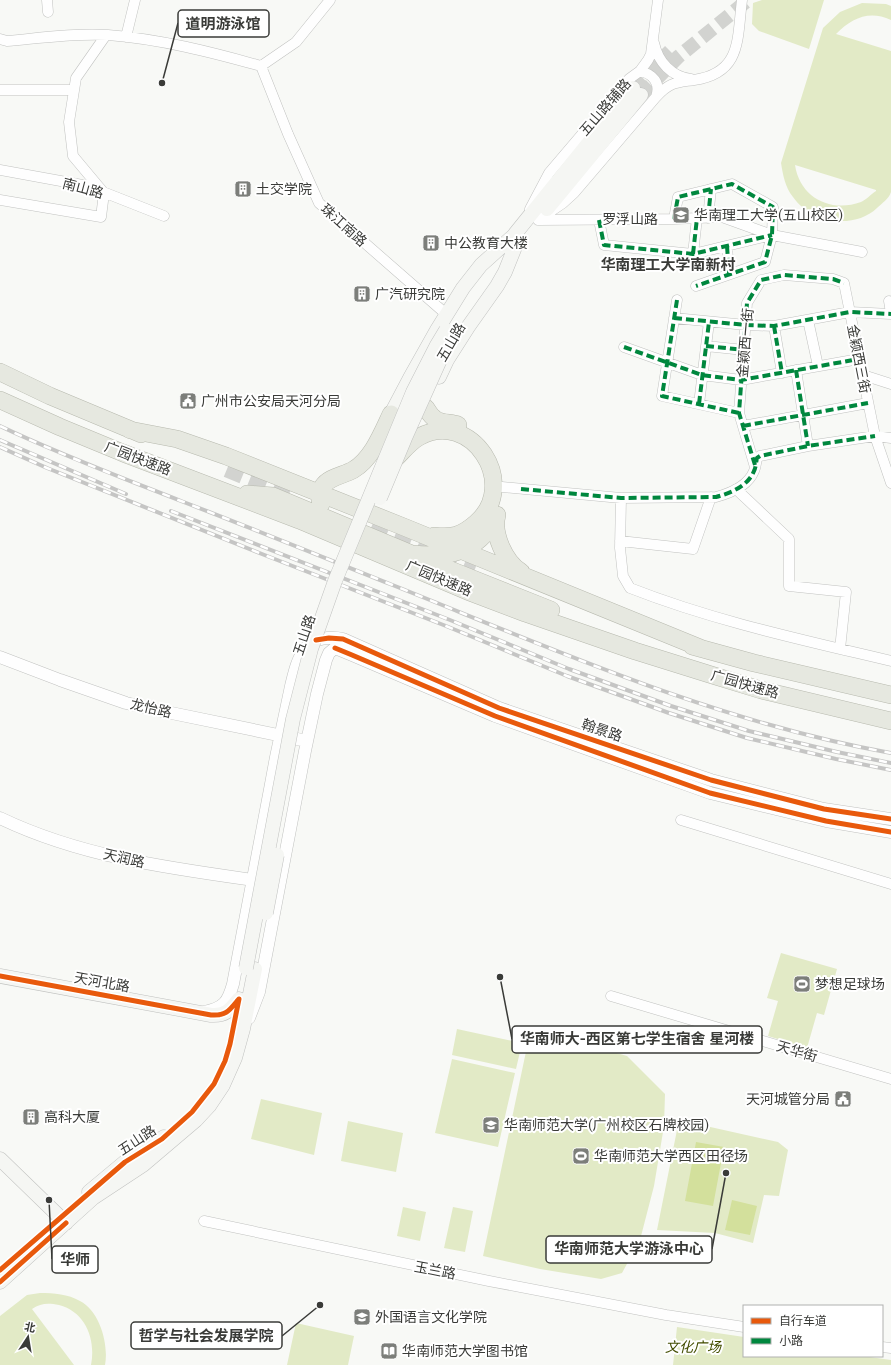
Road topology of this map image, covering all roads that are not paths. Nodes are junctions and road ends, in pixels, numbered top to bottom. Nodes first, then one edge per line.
1 (47, 0) edge
2 (135, 0) edge
3 (330, 0) edge
4 (658, 0) edge
5 (742, 0) edge
6 (48, 12) dead end
7 (106, 35) junction
8 (126, 37) junction
9 (0, 39) edge
10 (653, 39) junction
11 (261, 66) junction
12 (640, 71) junction
13 (699, 79) junction
14 (0, 90) edge
15 (74, 90) junction
16 (637, 92) tunnel mouth
17 (656, 97) junction
18 (0, 170) edge
19 (711, 189) junction
20 (104, 193) junction
21 (0, 200) edge
22 (164, 216) dead end
23 (697, 218) junction
24 (708, 218) junction
25 (674, 219) junction
26 (532, 220) junction
27 (599, 220) junction
28 (772, 235) junction
29 (513, 242) junction
30 (727, 246) junction
31 (862, 252) dead end
32 (693, 254) junction
33 (729, 274) junction
34 (844, 283) joint
35 (696, 286) dead end
36 (677, 300) dead end
37 (891, 302) edge
38 (850, 312) junction
39 (891, 313) edge
40 (446, 314) junction
41 (674, 318) junction
42 (808, 320) junction
43 (709, 322) junction
44 (746, 325) junction
45 (774, 326) junction
46 (450, 332) junction
47 (706, 346) junction
48 (624, 347) dead end
49 (744, 350) junction
50 (859, 359) junction
51 (667, 363) junction
52 (818, 366) junction
53 (796, 370) junction
54 (0, 372) edge
55 (782, 373) junction
56 (702, 375) junction
57 (863, 375) junction
58 (741, 380) junction
59 (891, 384) edge
60 (0, 400) edge
61 (868, 403) junction
62 (699, 404) junction
63 (426, 408) junction
64 (739, 413) junction
65 (392, 414) junction
66 (802, 415) junction
67 (743, 426) junction
68 (130, 430) junction
69 (875, 436) junction
70 (891, 438) edge
71 (808, 446) junction
72 (396, 458) junction
73 (755, 467) junction
74 (227, 469) tunnel mouth
75 (891, 483) edge
76 (502, 487) junction
77 (736, 490) junction
78 (227, 492) junction
79 (320, 493) junction
80 (711, 497) junction
81 (621, 498) junction
82 (496, 519) junction
83 (331, 520) junction
84 (424, 535) junction
85 (620, 542) junction
86 (461, 551) junction
87 (412, 554) junction
88 (475, 569) tunnel mouth
89 (539, 582) junction
90 (703, 649) junction
91 (840, 649) junction
92 (635, 651) junction
93 (0, 657) edge
94 (891, 661) edge
95 (891, 695) edge
96 (891, 720) edge
97 (280, 736) junction
98 (307, 741) junction
99 (0, 818) edge
100 (891, 819) edge
101 (682, 820) dead end
102 (891, 832) edge
103 (253, 880) junction
104 (891, 884) edge
105 (250, 968) junction
106 (0, 976) edge
107 (611, 996) dead end
108 (239, 999) junction
109 (199, 1012) junction
110 (243, 1029) junction
111 (891, 1079) edge
112 (0, 1159) edge
113 (63, 1220) junction
114 (204, 1221) dead end
115 (0, 1270) edge
116 (0, 1282) edge
117 (743, 1327) edge

1 - 6 street
2 - 8 street
3 - 11 street
4 - 10 street
5 - 13 street
7 - 8 street
7 - 9 street
7 - 15 street
8 - 11 street
10 - 12 street
10 - 13 street
11 - 40 street, 珠江南路
12 - 17 street, 五山路辅路
12 - 26 street, 五山路辅路
13 - 17 street
14 - 15 street
15 - 20 street
16 - 26 main road, 五山路
17 - 26 street
18 - 20 street, 南山路
19 - 24 street
19 - 25 street
19 - 28 street
20 - 21 street
20 - 22 street, 南山路
23 - 24 street, 罗浮山路
23 - 25 street, 罗浮山路
23 - 32 street
24 - 28 street, 罗浮山路
25 - 27 street, 罗浮山路
26 - 27 street, 罗浮山路
26 - 29 main road, 五山路
27 - 32 street
28 - 30 street
28 - 31 street, 罗浮山路
28 - 33 street
29 - 40 main road
29 - 46 main road, 五山路
29 - 63 main road
30 - 32 street
30 - 33 street
33 - 35 street
34 - 38 street, 金颖西三街
34 - 44 street, 金颖西一街
36 - 41 street
37 - 39 street
38 - 39 street
38 - 42 street
38 - 50 street, 金颖西三街
40 - 65 main road
41 - 43 street
41 - 51 street
42 - 45 street
42 - 52 street
43 - 44 street
43 - 47 street
44 - 45 street
44 - 49 street, 金颖西一街
45 - 55 street
46 - 72 main road, 五山路, bridge
46 - 105 main road, 五山路, bridge
47 - 49 street
47 - 56 street
48 - 51 street
49 - 58 street, 金颖西一街
50 - 52 street
50 - 57 street, 金颖西三街
51 - 56 street
51 - 62 street
52 - 53 street
53 - 55 street
53 - 66 street
54 - 68 highway, 广园快速路
55 - 58 street
56 - 58 street
56 - 62 street
57 - 59 street
57 - 61 street, 金颖西三街
58 - 64 street, 金颖西一街
60 - 78 highway, 广园快速路
61 - 66 street
61 - 69 street, 金颖西三街
62 - 64 street
63 - 65 main road
63 - 76 highway
64 - 67 street, 金颖西一街
65 - 79 highway
66 - 67 street
66 - 71 street
67 - 73 street, 金颖西一街
68 - 74 highway, 广园快速路
68 - 79 highway
69 - 70 street
69 - 71 street
69 - 75 street, 金颖西三街
71 - 73 street
72 - 84 highway, bridge
72 - 105 main road, 五山路, bridge
73 - 77 street
76 - 81 street
76 - 82 highway
77 - 80 street
77 - 91 street
78 - 83 highway
78 - 92 highway, 广园快速路
79 - 83 highway
79 - 84 highway
80 - 81 street
80 - 85 street
81 - 85 street
82 - 86 highway
82 - 89 highway
83 - 87 highway
84 - 86 highway
85 - 91 street
86 - 87 highway
86 - 89 highway
87 - 92 highway
88 - 90 highway, 广园快速路
89 - 90 highway
90 - 95 highway, 广园快速路
91 - 94 street
92 - 96 highway, 广园快速路
93 - 97 street, 龙怡路
97 - 98 street, 龙怡路
97 - 100 street, 翰景路
97 - 103 street
98 - 102 street, 翰景路
98 - 110 street
99 - 103 street, 天润路
101 - 104 street
103 - 109 street
105 - 108 main road, 五山路
105 - 110 main road, 五山路
106 - 109 main road, 天河北路
107 - 111 street, 天华街
108 - 109 main road, 天河北路
108 - 113 main road, 五山路
110 - 113 main road, 五山路
112 - 113 main road
113 - 115 main road, 五山路
113 - 116 main road, 五山路
114 - 117 street, 玉兰路

